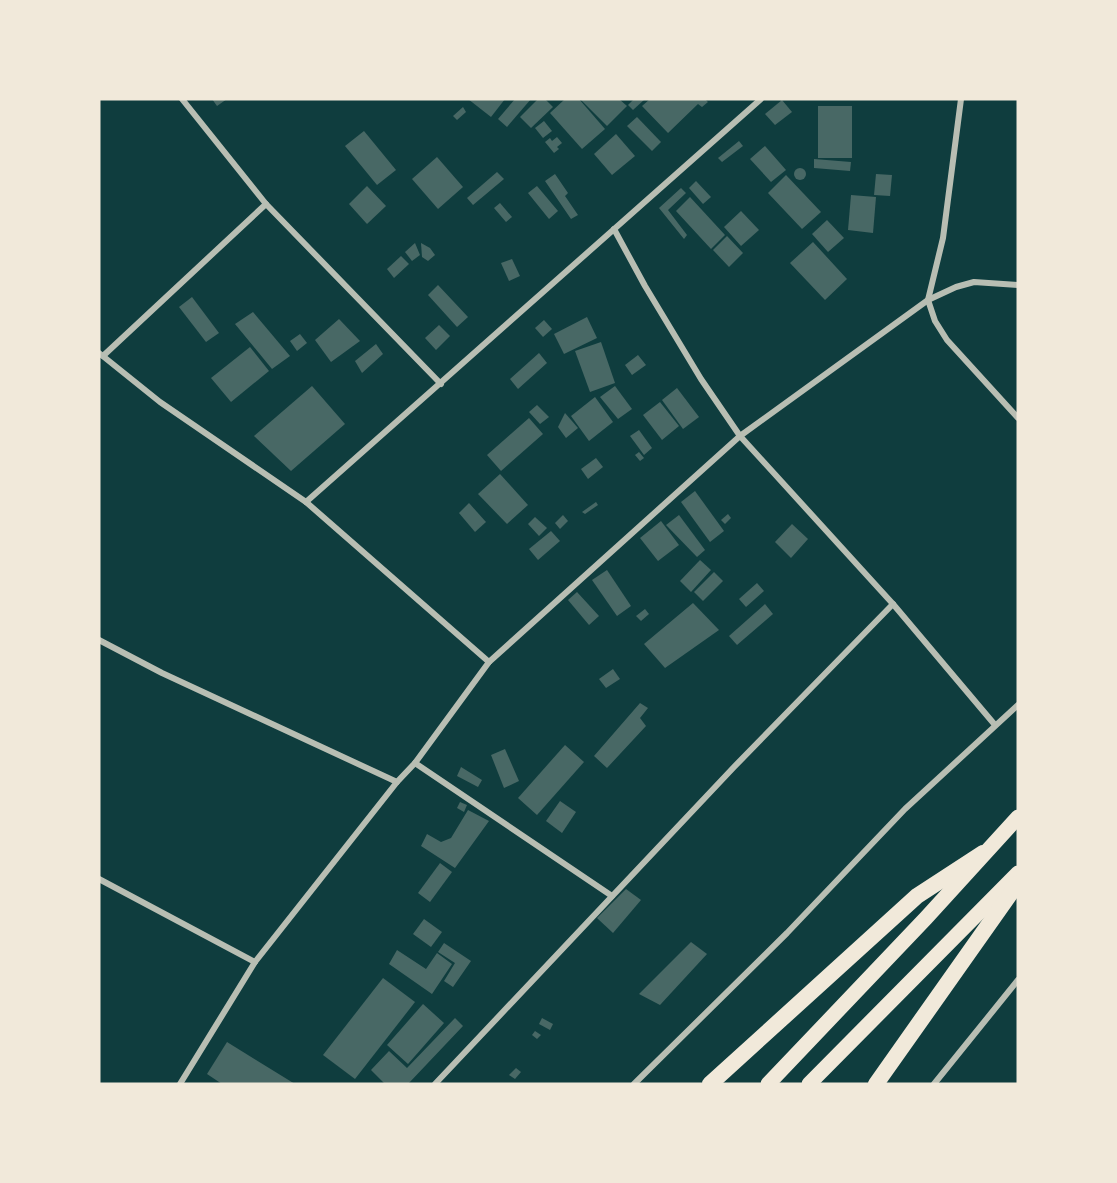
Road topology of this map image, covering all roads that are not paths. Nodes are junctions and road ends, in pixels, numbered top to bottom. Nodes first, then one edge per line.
1 (182, 99) edge
2 (761, 99) edge
3 (961, 99) edge
4 (266, 204) junction
5 (614, 228) junction
6 (1018, 285) edge
7 (928, 300) junction
8 (101, 354) edge
9 (441, 384) junction
10 (1018, 418) edge
11 (740, 436) junction
12 (306, 502) junction
13 (893, 604) junction
14 (99, 640) edge
15 (489, 662) junction
16 (1018, 705) edge
17 (995, 724) junction
18 (415, 763) junction
19 (397, 782) junction
20 (1018, 817) edge
21 (983, 853) junction
22 (1018, 873) edge
23 (99, 879) edge
24 (1018, 883) edge
25 (612, 896) junction
26 (255, 962) junction
27 (1018, 980) edge
28 (180, 1084) edge
29 (435, 1084) edge
30 (634, 1084) edge
31 (710, 1084) edge
32 (768, 1084) edge
33 (809, 1084) edge
34 (876, 1084) edge
35 (934, 1084) edge

1 - 4 street
2 - 5 street
3 - 7 street
4 - 8 street
4 - 9 street
5 - 9 street
5 - 11 street
6 - 7 street
7 - 10 street
7 - 11 street
8 - 12 street
9 - 12 street
11 - 13 street
11 - 15 street
12 - 15 street
13 - 17 street
13 - 25 street
14 - 19 street
15 - 18 street
16 - 17 street
17 - 30 street
18 - 19 street
18 - 25 street
19 - 26 street
20 - 21 main road
21 - 31 highway
21 - 32 main road
22 - 33 main road
23 - 26 street
24 - 34 highway
25 - 29 street
26 - 28 street
27 - 35 street

